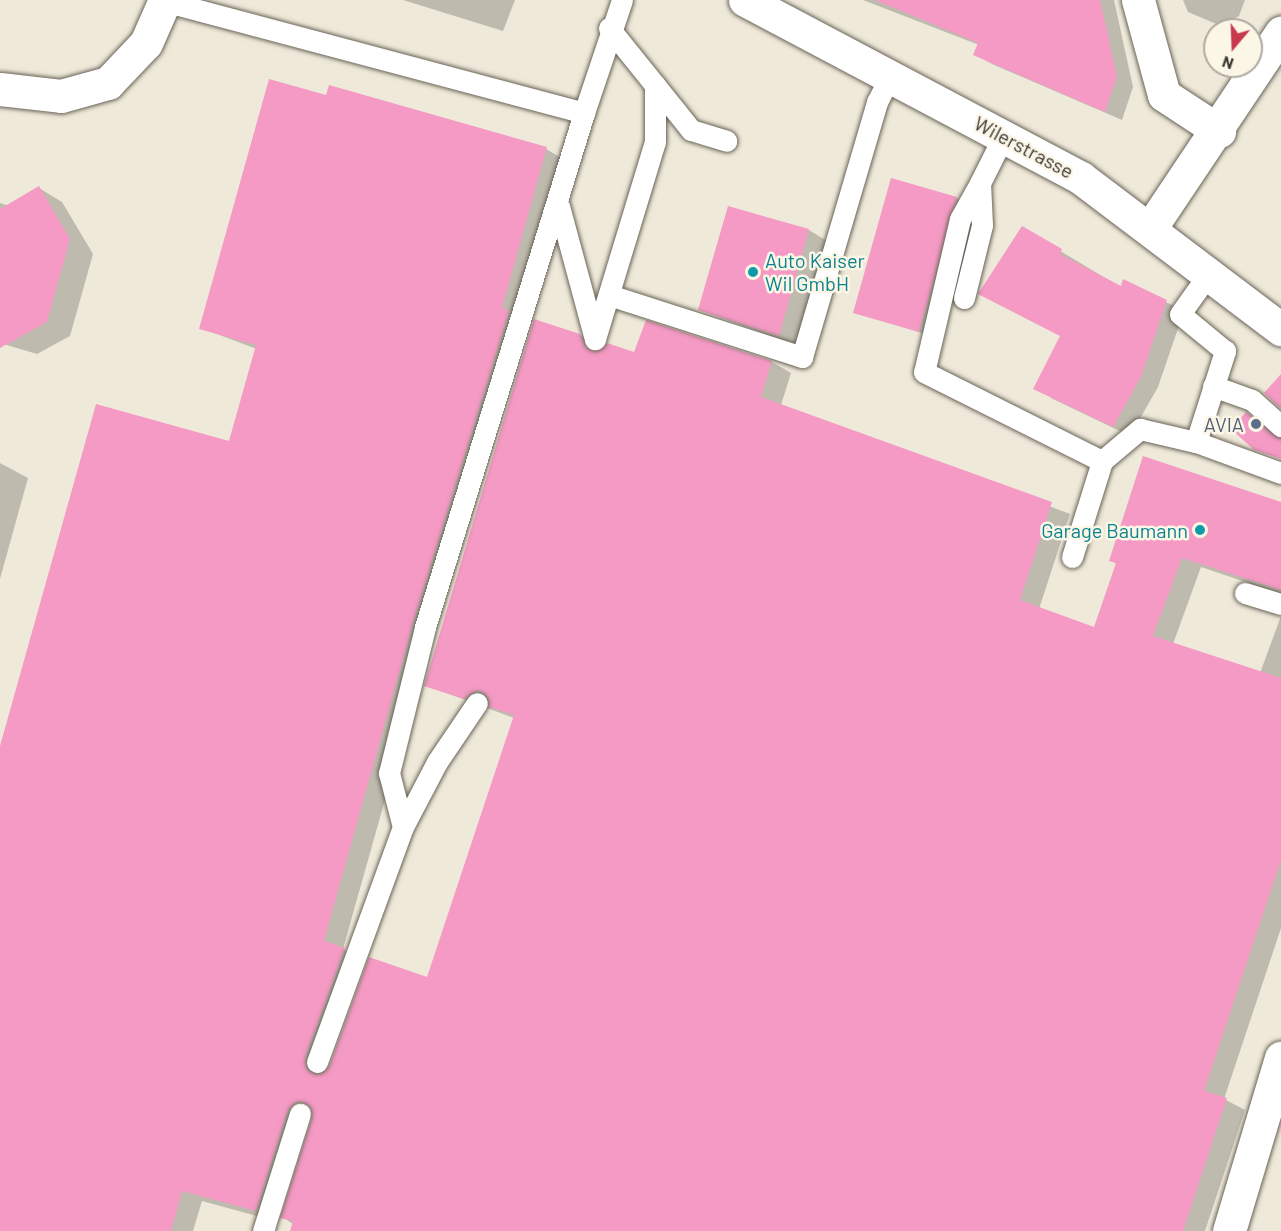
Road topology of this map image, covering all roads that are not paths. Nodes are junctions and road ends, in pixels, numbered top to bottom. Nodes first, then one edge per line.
1 (164, 0) edge
2 (622, 0) edge
3 (745, 0) edge
4 (1138, 0) edge
5 (609, 28) junction
6 (1281, 33) edge
7 (890, 76) junction
8 (655, 85) junction
9 (0, 88) edge
10 (584, 113) junction
11 (1220, 131) junction
12 (1005, 135) junction
13 (726, 141) dead end
14 (980, 183) junction
15 (558, 204) junction
16 (1151, 227) junction
17 (1210, 272) junction
18 (609, 295) junction
19 (964, 298) dead end
20 (1281, 329) edge
21 (1213, 386) junction
22 (1281, 426) edge
23 (1196, 442) junction
24 (1102, 461) junction
25 (1281, 473) edge
26 (1072, 558) dead end
27 (1245, 593) dead end
28 (1281, 604) edge
29 (477, 703) dead end
30 (403, 827) junction
31 (1281, 1058) edge
32 (317, 1062) dead end
33 (300, 1114) dead end
34 (263, 1231) edge
35 (1229, 1231) edge

1 - 9 street
1 - 10 lane
2 - 5 lane
3 - 7 street, Wilerstrasse
4 - 11 street
5 - 8 lane
5 - 10 lane
6 - 11 street
7 - 12 street, Wilerstrasse
7 - 18 lane
8 - 13 lane
8 - 18 lane
10 - 15 lane
11 - 16 street
12 - 14 lane
12 - 16 street, Wilerstrasse
14 - 19 lane
14 - 24 lane
15 - 18 lane
15 - 30 lane
16 - 17 street, Wilerstrasse
17 - 20 street, Wilerstrasse
17 - 21 lane
21 - 22 lane
21 - 23 lane
23 - 24 lane
23 - 25 lane
24 - 26 lane
27 - 28 lane
29 - 30 lane
30 - 32 lane
31 - 35 street
33 - 34 lane

